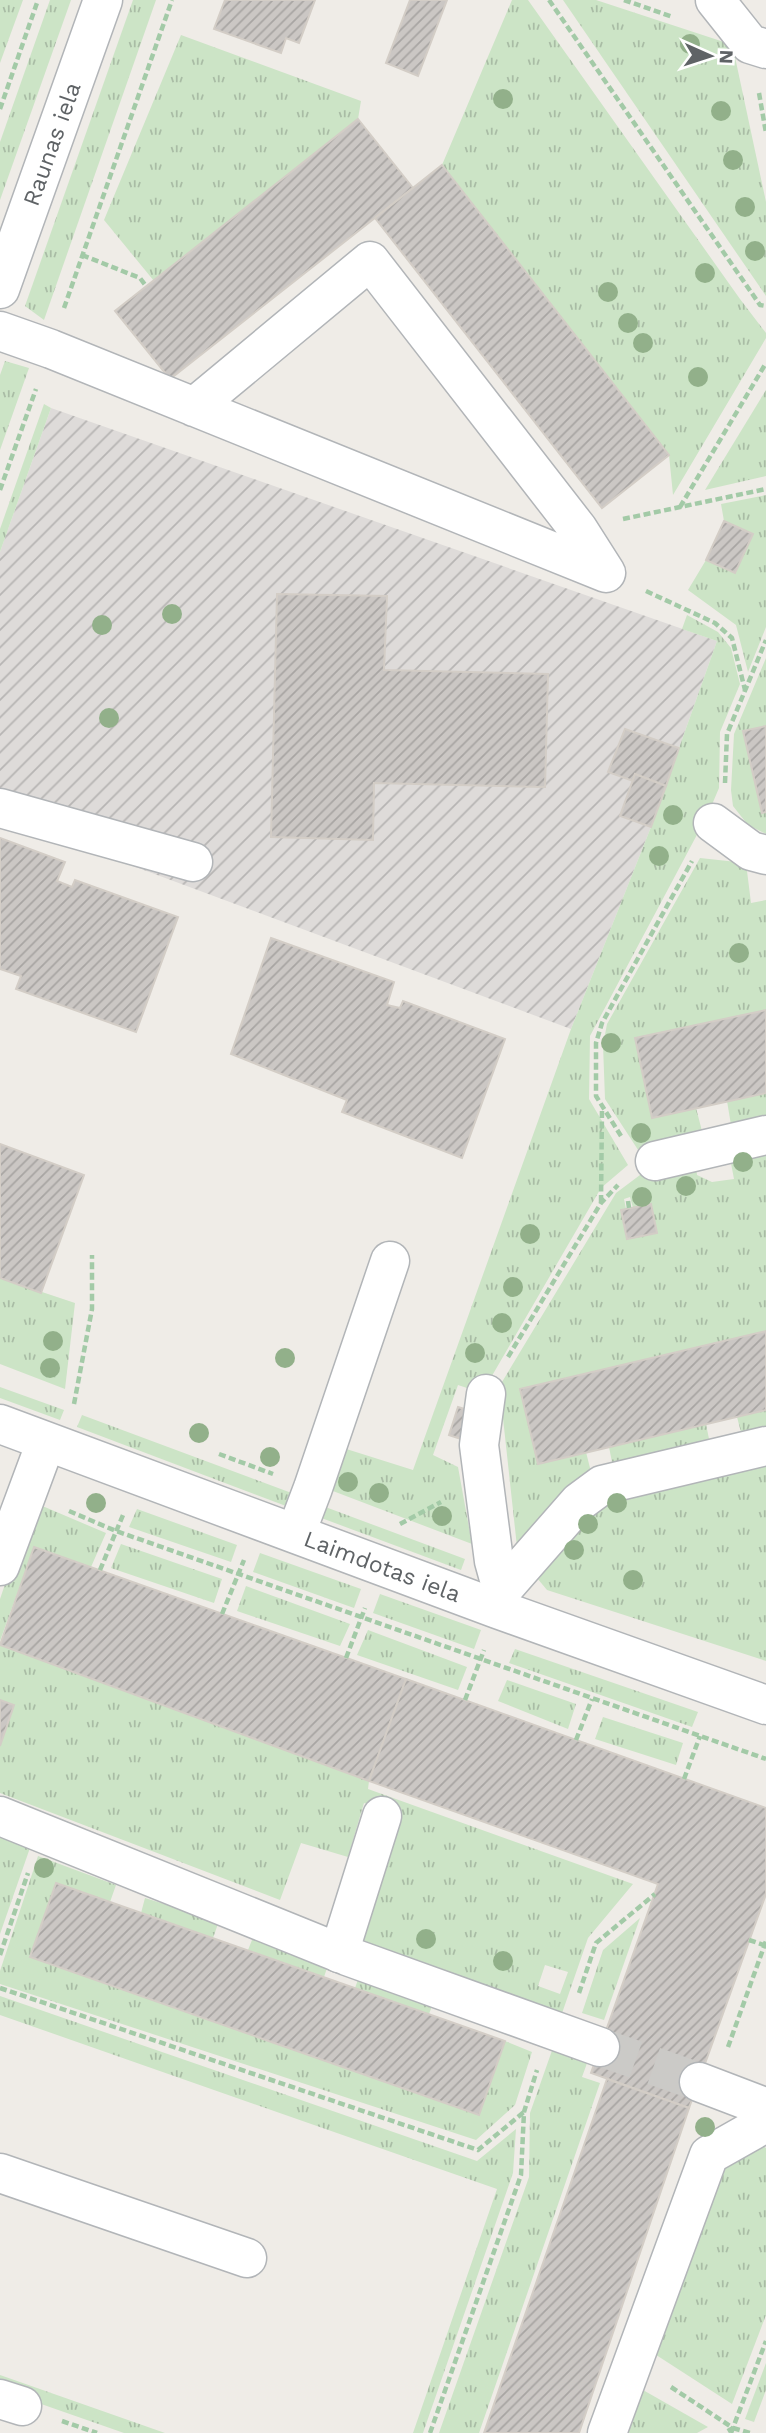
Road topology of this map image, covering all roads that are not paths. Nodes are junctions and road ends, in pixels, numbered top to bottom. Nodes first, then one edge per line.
1 (103, 0) edge
2 (715, 0) edge
3 (766, 49) edge
4 (0, 289) edge
5 (0, 331) edge
6 (194, 407) junction
7 (0, 808) edge
8 (713, 823) road end
9 (766, 855) edge
10 (192, 862) dead end
11 (766, 1135) edge
12 (647, 1164) road end
13 (390, 1261) dead end
14 (486, 1394) road end
15 (0, 1424) edge
16 (46, 1442) junction
17 (766, 1446) edge
18 (296, 1533) junction
19 (0, 1566) edge
20 (500, 1599) junction
21 (766, 1706) edge
22 (0, 1816) edge
23 (382, 1816) dead end
24 (339, 1953) junction
25 (583, 2040) tunnel mouth
26 (699, 2082) tunnel mouth
27 (764, 2113) edge
28 (0, 2173) edge
29 (247, 2258) dead end
30 (607, 2433) edge

1 - 4 street, Raunas iela
2 - 3 street
5 - 6 street
6 - 6 street
7 - 10 street
8 - 9 street
11 - 12 street
13 - 18 street
14 - 20 street
15 - 16 street, Laimdotas iela
16 - 18 street, Laimdotas iela
16 - 19 street
17 - 20 street
18 - 20 street, Laimdotas iela
20 - 21 street, Laimdotas iela
22 - 24 street
23 - 24 street
24 - 25 street
26 - 27 street
27 - 30 street
28 - 29 street

